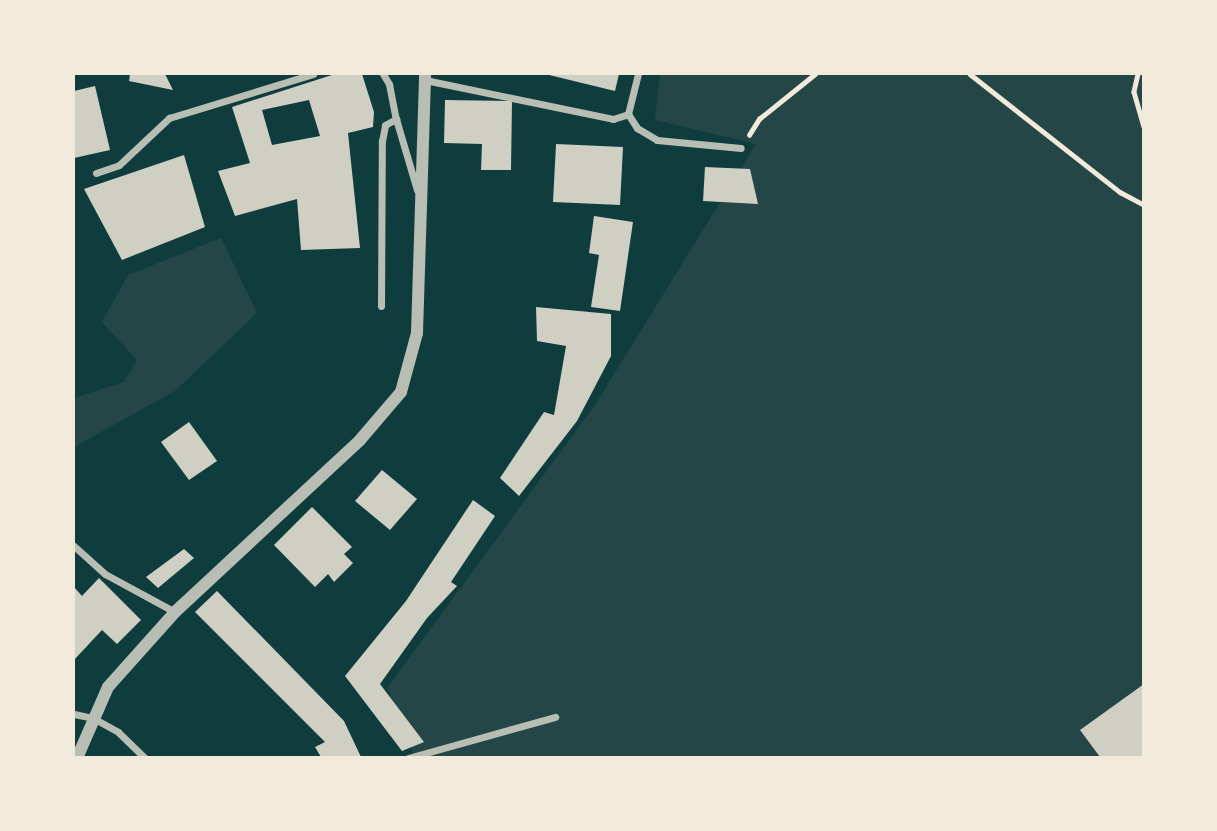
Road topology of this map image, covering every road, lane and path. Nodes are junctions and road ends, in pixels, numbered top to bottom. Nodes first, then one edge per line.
1 (313, 74) edge
2 (383, 74) edge
3 (638, 74) edge
4 (815, 74) edge
5 (970, 74) edge
6 (1138, 74) edge
7 (425, 77) edge
8 (628, 114) junction
9 (396, 119) junction
10 (1143, 127) edge
11 (741, 148) joint
12 (96, 173) dead end
13 (1143, 205) edge
14 (422, 212) junction
15 (381, 306) dead end
16 (74, 546) edge
17 (175, 612) junction
18 (74, 713) edge
19 (555, 717) dead end
20 (93, 718) junction
21 (77, 758) edge
22 (145, 758) edge
23 (408, 758) edge

1 - 12 street
2 - 9 street
3 - 8 street
4 - 11 path
5 - 13 path
6 - 10 path
7 - 8 street
7 - 14 street
8 - 11 street
9 - 14 street
9 - 15 street
14 - 17 street
16 - 17 street
17 - 20 street
18 - 20 street
19 - 23 street
20 - 21 street
20 - 22 street

